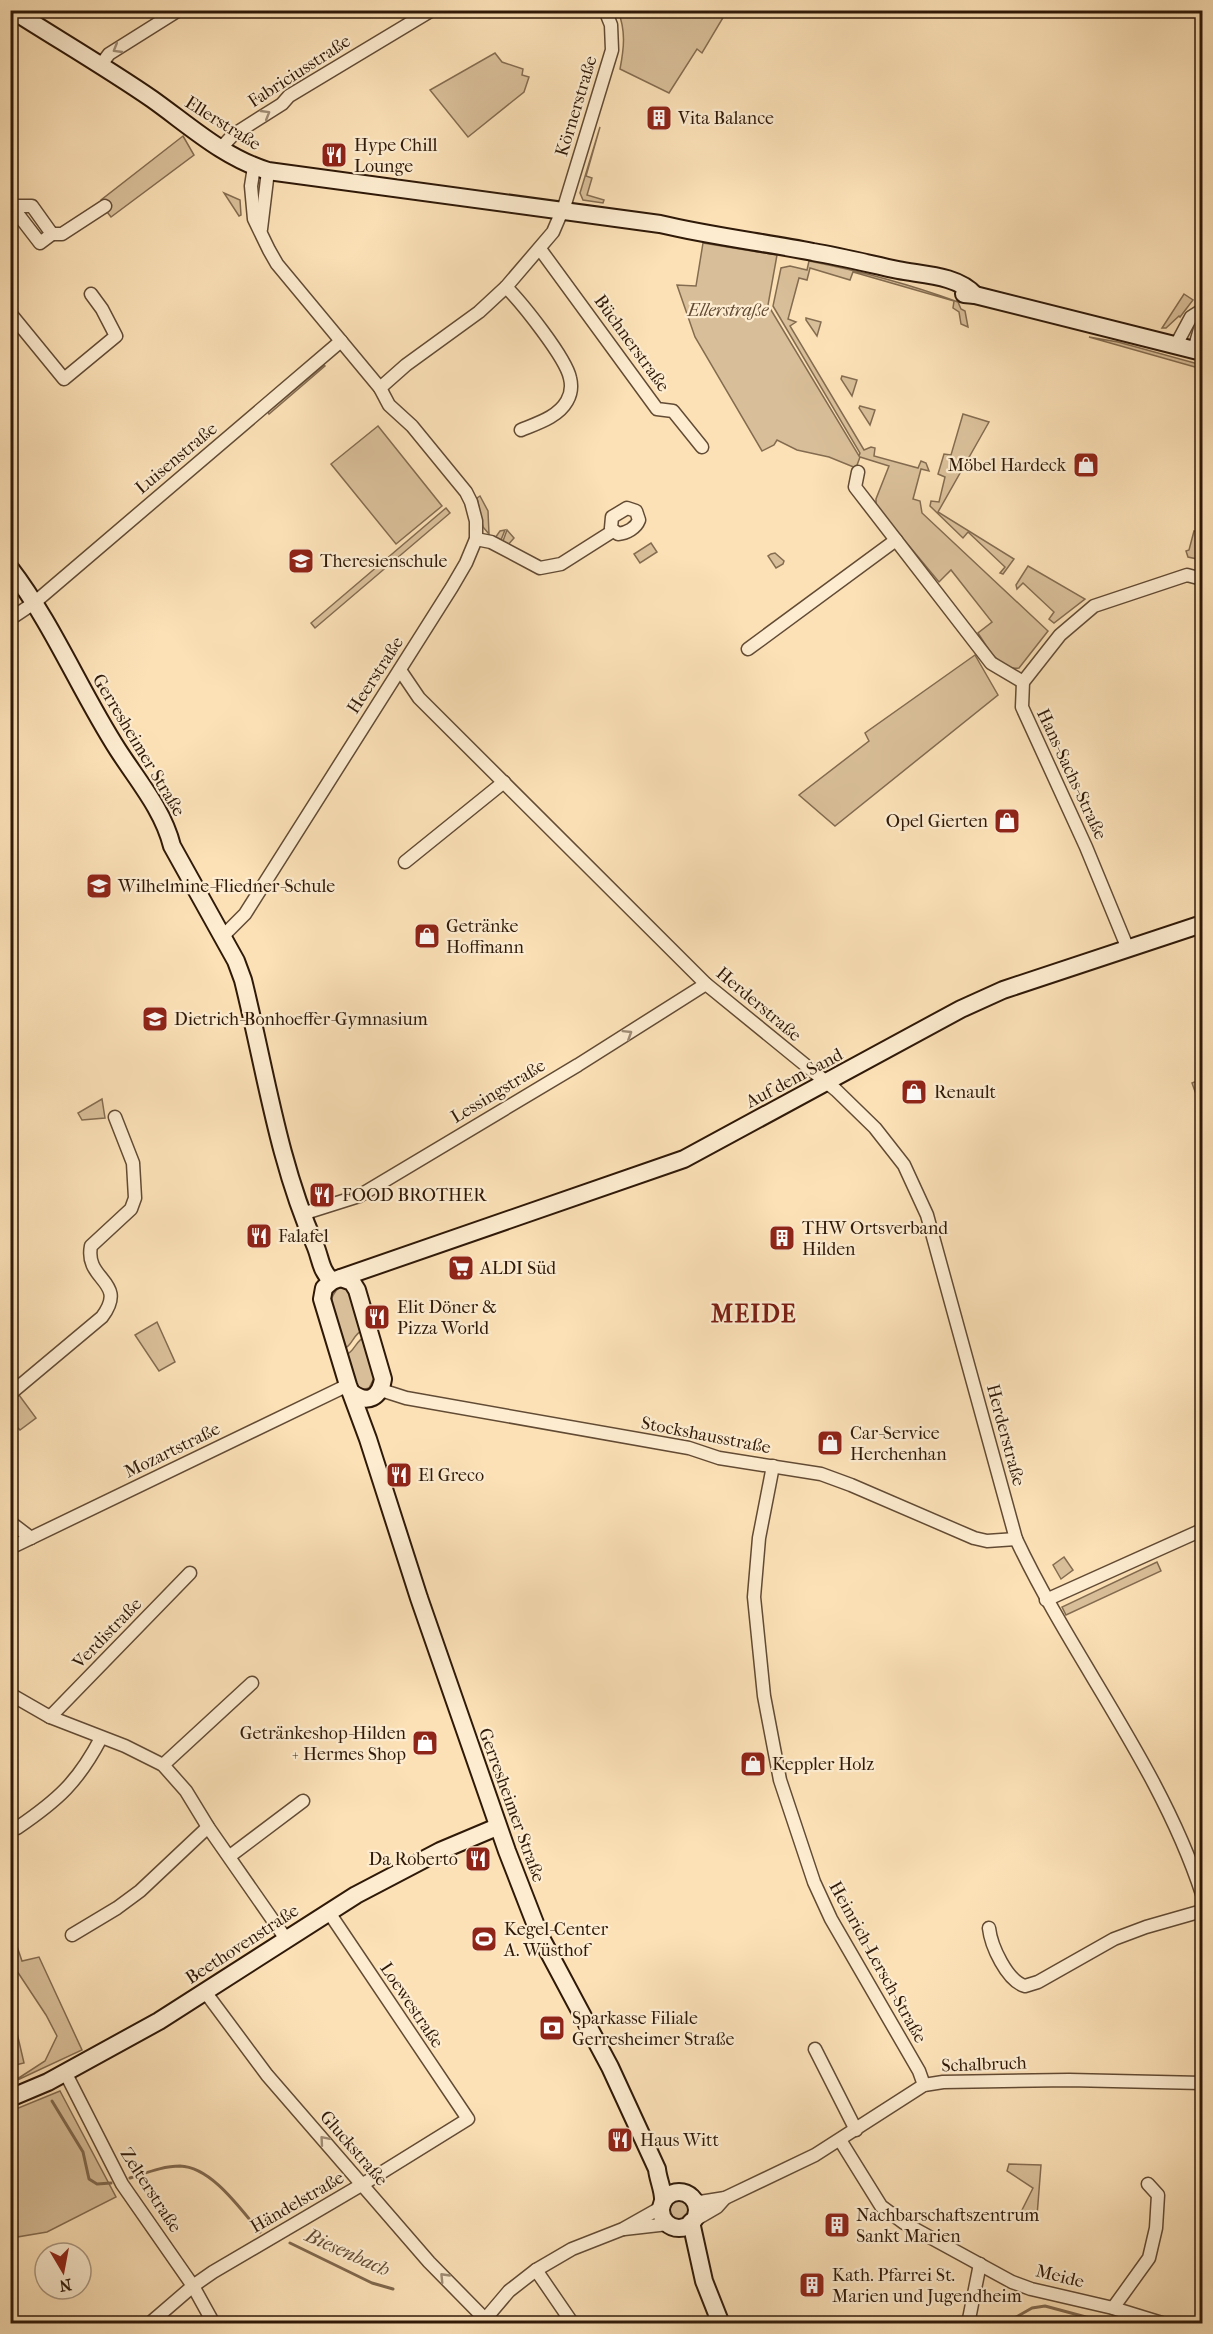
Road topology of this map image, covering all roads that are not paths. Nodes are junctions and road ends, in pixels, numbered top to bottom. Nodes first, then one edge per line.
1 (12, 10) edge
2 (180, 10) edge
3 (432, 10) edge
4 (605, 10) edge
5 (100, 66) junction
6 (220, 149) junction
7 (261, 169) junction
8 (11, 205) edge
9 (105, 206) dead end
10 (563, 211) junction
11 (540, 249) junction
12 (506, 287) junction
13 (91, 294) dead end
14 (1203, 310) edge
15 (10, 313) edge
16 (1203, 322) edge
17 (341, 341) junction
18 (1176, 345) junction
19 (1198, 351) edge
20 (380, 388) junction
21 (521, 430) dead end
22 (702, 447) dead end
23 (858, 472) dead end
24 (613, 531) dead end
25 (476, 539) junction
26 (896, 540) junction
27 (10, 568) edge
28 (1203, 579) edge
29 (34, 603) junction
30 (10, 619) edge
31 (748, 649) dead end
32 (400, 670) junction
33 (392, 682) junction
34 (1023, 682) junction
35 (419, 698) junction
36 (504, 782) junction
37 (405, 862) dead end
38 (1203, 924) edge
39 (223, 936) junction
40 (1128, 948) junction
41 (706, 984) junction
42 (826, 1083) junction
43 (115, 1117) dead end
44 (303, 1219) junction
45 (400, 1259) junction
46 (332, 1282) junction
47 (357, 1290) junction
48 (350, 1389) junction
49 (10, 1394) edge
50 (376, 1394) junction
51 (368, 1439) junction
52 (772, 1466) junction
53 (10, 1522) edge
54 (1203, 1530) edge
55 (31, 1538) junction
56 (1016, 1539) junction
57 (10, 1548) edge
58 (190, 1573) dead end
59 (1046, 1600) junction
60 (252, 1683) dead end
61 (10, 1694) edge
62 (50, 1717) junction
63 (101, 1738) junction
64 (163, 1766) junction
65 (303, 1801) dead end
66 (208, 1827) junction
67 (497, 1827) junction
68 (17, 1828) dead end
69 (230, 1856) junction
70 (1203, 1894) edge
71 (328, 1911) junction
72 (1203, 1911) edge
73 (989, 1928) dead end
74 (72, 1935) dead end
75 (286, 1939) junction
76 (206, 1993) junction
77 (815, 2049) dead end
78 (65, 2073) junction
79 (1203, 2083) edge
80 (924, 2085) junction
81 (10, 2098) edge
82 (468, 2119) joint
83 (856, 2130) junction
84 (840, 2140) junction
85 (657, 2169) junction
86 (1148, 2184) dead end
87 (363, 2185) junction
88 (686, 2196) junction
89 (725, 2198) junction
90 (662, 2204) junction
91 (682, 2224) junction
92 (623, 2229) junction
93 (980, 2264) junction
94 (536, 2270) junction
95 (193, 2286) junction
96 (1113, 2308) junction
97 (483, 2321) edge
98 (149, 2324) edge
99 (214, 2324) edge
100 (573, 2324) edge
101 (720, 2324) edge
102 (968, 2324) edge
103 (1165, 2324) edge

1 - 5 street, Ellerstraße
2 -> 5 street
6 -> 3 street, Fabriciusstraße
4 - 10 street, Körnerstraße
5 - 6 street, Ellerstraße
6 - 7 street, Ellerstraße
7 - 10 street, Ellerstraße
7 - 17 street, Heerstraße
8 - 9 street
10 - 11 street, Körnerstraße
10 - 18 street, Ellerstraße
11 - 12 street, Körnerstraße
11 - 22 street, Büchnerstraße
12 - 20 street, Körnerstraße
12 - 21 street
13 - 15 street
14 - 18 street
16 - 19 street, Ellerstraße
17 - 20 street, Heerstraße
17 - 29 street, Luisenstraße
18 - 19 street, Ellerstraße
20 - 25 street, Heerstraße
23 - 26 street
24 - 25 street
25 - 32 street, Heerstraße
26 - 31 street
26 - 34 street
27 - 29 street, Gerresheimer Straße
28 - 34 street
29 - 30 street, Luisenstraße
29 - 39 street, Gerresheimer Straße
32 - 33 street, Heerstraße
32 - 35 street, Herderstraße
33 - 35 street, Herderstraße
33 - 39 street, Heerstraße
34 - 40 street, Hans-Sachs-Straße
35 - 36 street, Herderstraße
36 - 37 street
36 - 41 street, Herderstraße
38 - 40 street, Auf dem Sand
39 - 44 street, Gerresheimer Straße
40 - 42 street, Auf dem Sand
41 - 42 street, Herderstraße
44 -> 41 street, Lessingstraße
42 - 45 street, Auf dem Sand
42 - 56 street, Herderstraße
43 - 49 street
44 - 46 street, Gerresheimer Straße
45 - 46 street, Auf dem Sand
45 - 47 street, Auf dem Sand
46 - 47 street, Gerresheimer Straße
46 - 48 street, Gerresheimer Straße
47 - 50 street, Gerresheimer Straße
48 - 50 street
48 - 51 street, Gerresheimer Straße
48 - 55 street, Mozartstraße
50 - 51 street, Gerresheimer Straße
50 - 52 street, Stockshausstraße
51 - 67 street, Gerresheimer Straße
52 - 56 street, Stockshausstraße
52 - 80 street, Heinrich-Lersch-Straße
53 - 55 street
54 - 59 street
55 - 57 street, Mozartstraße
56 - 59 street, Herderstraße
58 - 62 street, Verdistraße
59 - 70 street, Herderstraße
60 - 64 street
61 - 62 street
62 - 63 street
63 - 64 street
63 - 68 street
64 - 66 street
65 - 69 street
66 - 69 street
66 - 74 street
67 - 71 street, Beethovenstraße
67 - 85 street, Gerresheimer Straße
69 - 75 street
71 - 75 street, Beethovenstraße
71 - 82 street, Loewestraße
72 - 73 street
75 - 76 street, Beethovenstraße
76 - 78 street, Beethovenstraße
87 -> 76 street, Gluckstraße
77 - 83 street
78 - 81 street, Beethovenstraße
78 - 95 street, Zelterstraße
79 - 80 street, Schalbruch
80 - 83 street, Schalbruch
82 - 87 street, Händelstraße
83 - 84 street, Schalbruch
84 - 89 street, Schalbruch
84 - 93 street, Meide
85 - 88 street, Gerresheimer Straße
85 - 90 street, Gerresheimer Straße
86 - 96 street
87 - 95 street, Händelstraße
97 -> 87 street, Gluckstraße
88 - 89 street, Schalbruch
88 - 90 street
88 - 91 street
89 - 91 street, Schalbruch
90 - 91 street
90 - 92 street
91 - 92 street
91 - 101 street
92 - 94 street
93 - 96 street, Meide
93 - 102 street
94 - 97 street
94 - 100 street
95 - 98 street, Händelstraße
95 - 99 street, Zelterstraße
96 - 103 street, Meide

